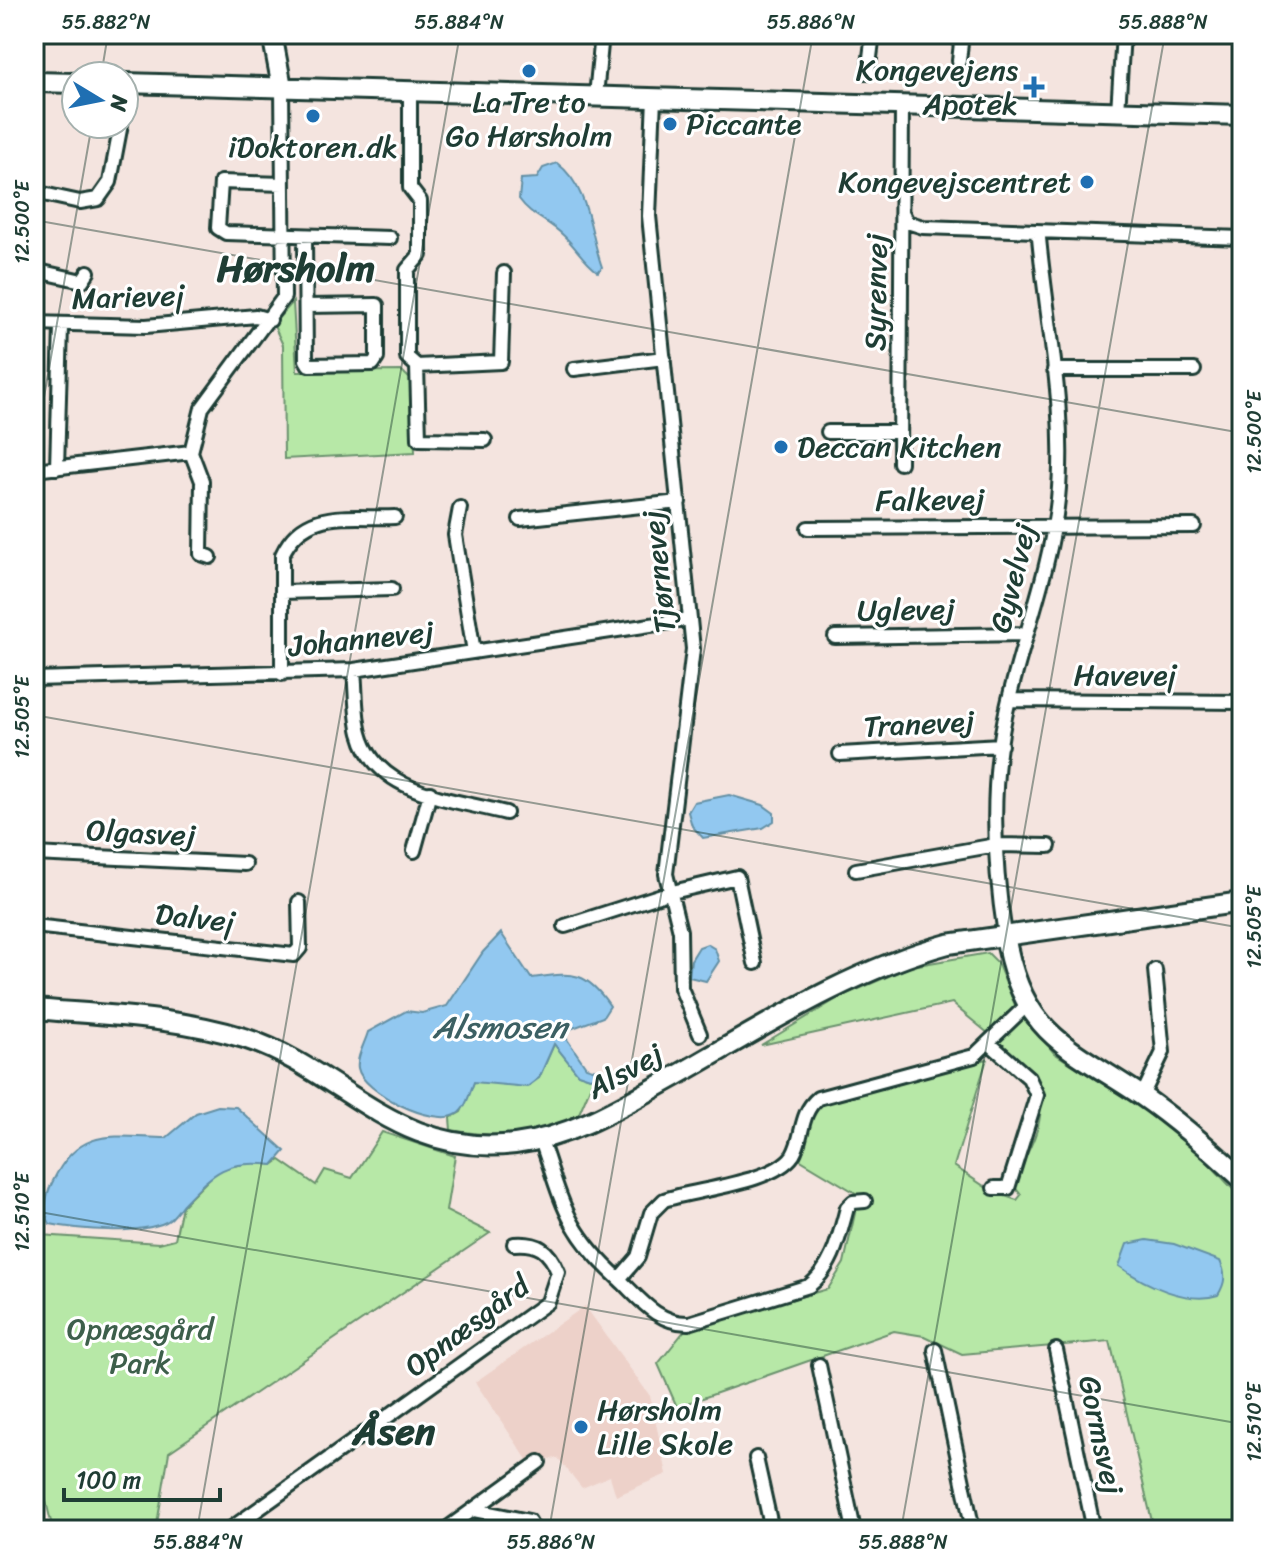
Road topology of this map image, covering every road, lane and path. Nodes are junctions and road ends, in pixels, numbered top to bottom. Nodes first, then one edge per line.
1 (272, 34) edge
2 (602, 34) edge
3 (873, 34) edge
4 (962, 34) edge
5 (1123, 34) edge
6 (959, 61) dead end
7 (868, 73) dead end
8 (34, 82) edge
9 (60, 83) edge
10 (140, 83) edge
11 (282, 87) junction
12 (410, 91) junction
13 (596, 96) junction
14 (654, 98) junction
15 (902, 105) junction
16 (1118, 111) junction
17 (1242, 115) edge
18 (118, 140) edge
19 (283, 184) junction
20 (34, 192) edge
21 (903, 214) junction
22 (1035, 232) junction
23 (284, 237) junction
24 (305, 238) junction
25 (390, 238) dead end
26 (1242, 238) edge
27 (34, 270) edge
28 (88, 272) dead end
29 (504, 273) dead end
30 (306, 306) junction
31 (270, 320) junction
32 (34, 323) edge
33 (61, 326) junction
34 (664, 358) junction
35 (417, 366) junction
36 (574, 369) dead end
37 (1054, 370) junction
38 (1194, 370) dead end
39 (828, 432) dead end
40 (900, 432) junction
41 (485, 440) dead end
42 (191, 452) junction
43 (900, 463) dead end
44 (57, 468) junction
45 (34, 470) edge
46 (679, 502) junction
47 (460, 508) dead end
48 (395, 517) dead end
49 (520, 519) dead end
50 (1054, 525) junction
51 (1194, 526) dead end
52 (808, 528) dead end
53 (210, 557) dead end
54 (392, 589) dead end
55 (282, 592) junction
56 (690, 619) junction
57 (1026, 634) junction
58 (835, 637) dead end
59 (474, 652) junction
60 (354, 670) junction
61 (282, 674) junction
62 (34, 679) edge
63 (1009, 700) junction
64 (1242, 702) edge
65 (1001, 745) junction
66 (840, 754) dead end
67 (430, 793) junction
68 (506, 813) dead end
69 (996, 845) junction
70 (1049, 846) dead end
71 (414, 851) dead end
72 (34, 854) edge
73 (245, 864) dead end
74 (856, 870) dead end
75 (668, 893) junction
76 (299, 902) dead end
77 (1242, 902) edge
78 (34, 926) edge
79 (565, 926) dead end
80 (1005, 935) junction
81 (755, 963) dead end
82 (1155, 970) dead end
83 (1026, 1006) junction
84 (34, 1009) edge
85 (700, 1034) dead end
86 (989, 1043) junction
87 (1142, 1096) junction
88 (541, 1140) junction
89 (1242, 1179) edge
90 (994, 1188) dead end
91 (1008, 1188) junction
92 (1019, 1198) dead end
93 (865, 1201) dead end
94 (514, 1244) dead end
95 (619, 1279) junction
96 (935, 1350) dead end
97 (1056, 1350) dead end
98 (819, 1365) dead end
99 (756, 1458) dead end
100 (539, 1462) dead end
101 (474, 1510) junction
102 (229, 1530) edge
103 (445, 1530) edge
104 (534, 1530) edge
105 (772, 1530) edge
106 (854, 1530) edge
107 (973, 1530) edge
108 (1094, 1530) edge

1 - 11 street
2 - 13 street
3 - 7 street
4 - 6 street
5 - 16 street
8 - 9 street
10 - 11 street
11 - 12 street
11 - 19 street
12 - 13 street
12 - 35 street
13 - 14 street
14 - 15 street
14 - 34 street, Tjørnevej
15 - 16 street
15 - 21 street, Syrenvej
16 - 17 street
18 - 20 street
19 - 23 street
19 - 23 street
21 - 22 street
21 - 40 street, Syrenvej
22 - 26 street
22 - 37 street, Gyvelvej
23 - 24 street
23 - 31 street
24 - 25 street
24 - 30 street
27 - 28 street
29 - 35 street
30 - 30 street
31 - 33 street, Marievej
31 - 42 street
32 - 33 street, Marievej
33 - 44 street
34 - 36 street
34 - 46 street, Tjørnevej
35 - 41 street
37 - 38 street
37 - 50 street, Gyvelvej
39 - 40 street
40 - 43 street, Syrenvej
42 - 44 street
42 - 53 street
44 - 45 street
46 - 49 street
46 - 56 street, Tjørnevej
47 - 59 street
48 - 55 street
50 - 51 street, Falkevej
50 - 52 street, Falkevej
50 - 57 street, Gyvelvej
54 - 55 street
55 - 61 street
56 - 59 street, Johannevej
56 - 75 street, Tjørnevej
57 - 58 street, Uglevej
57 - 63 street, Gyvelvej
59 - 60 street, Johannevej
60 - 61 street, Johannevej
60 - 67 street
61 - 62 street, Johannevej
63 - 64 street, Havevej
63 - 65 street, Gyvelvej
65 - 66 street, Tranevej
65 - 69 street, Gyvelvej
67 - 68 street
67 - 71 street
69 - 70 street
69 - 74 street
69 - 80 street, Gyvelvej
72 - 73 street, Olgasvej
75 - 79 street
75 - 81 street
75 - 85 street, Tjørnevej
76 - 78 street, Dalvej
77 - 80 street, Alsvej
80 - 83 street
80 - 88 street, Alsvej
82 - 87 street
83 - 86 street
83 - 87 street
84 - 88 street, Alsvej
86 - 91 street
86 - 95 street
87 - 89 street
88 - 95 street
90 - 91 street
91 - 92 street
93 - 95 street
94 - 102 street, Opnæsgård
96 - 107 street
97 - 108 street, Gormsvej
98 - 106 street
99 - 105 street
100 - 101 street
101 - 103 street
101 - 104 street

